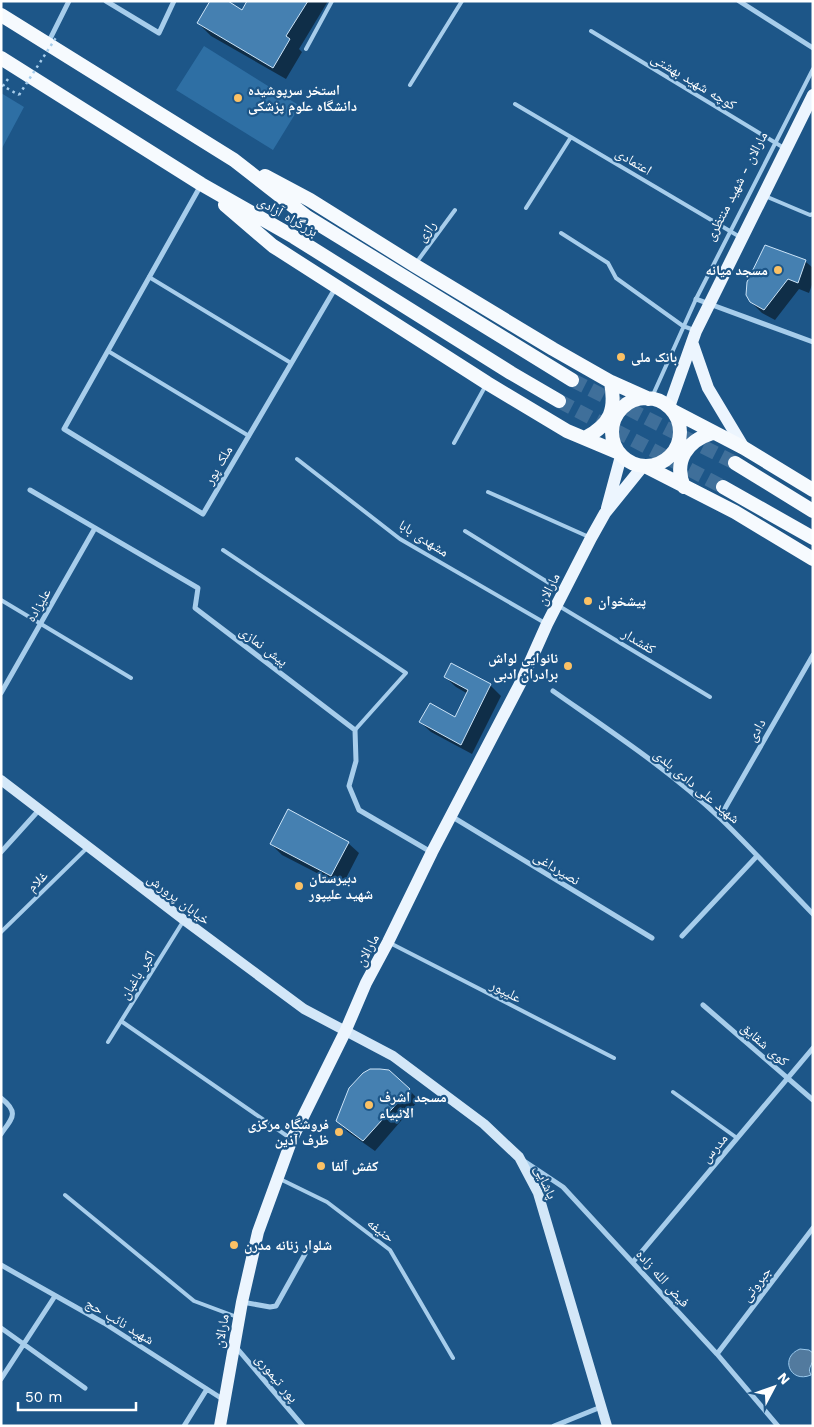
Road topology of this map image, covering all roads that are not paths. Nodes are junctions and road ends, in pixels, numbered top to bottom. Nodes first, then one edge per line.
1 (69, 1) edge
2 (106, 1) edge
3 (174, 1) edge
4 (332, 1) edge
5 (462, 1) edge
6 (739, 1) edge
7 (1, 15) edge
8 (591, 31) dead end
9 (52, 40) junction
10 (813, 48) edge
11 (306, 49) dead end
12 (1, 58) edge
13 (813, 69) edge
14 (410, 85) dead end
15 (813, 95) edge
16 (515, 104) dead end
17 (571, 137) junction
18 (780, 146) junction
19 (234, 160) junction
20 (202, 184) junction
21 (763, 196) junction
22 (526, 208) dead end
23 (455, 210) dead end
24 (813, 214) edge
25 (730, 232) junction
26 (561, 233) dead end
27 (742, 238) junction
28 (414, 265) junction
29 (149, 277) junction
30 (336, 287) junction
31 (696, 299) junction
32 (709, 305) junction
33 (683, 326) junction
34 (694, 336) junction
35 (813, 342) edge
36 (108, 351) junction
37 (292, 363) junction
38 (572, 380) tunnel mouth
39 (611, 382) junction
40 (487, 383) junction
41 (650, 399) junction
42 (559, 401) tunnel mouth
43 (670, 409) junction
44 (712, 433) junction
45 (249, 436) junction
46 (585, 438) junction
47 (454, 443) dead end
48 (744, 448) junction
49 (619, 454) junction
50 (297, 459) dead end
51 (735, 462) tunnel mouth
52 (644, 466) junction
53 (684, 487) junction
54 (723, 487) tunnel mouth
55 (30, 490) dead end
56 (813, 490) edge
57 (488, 492) dead end
58 (813, 511) edge
59 (605, 513) junction
60 (95, 528) junction
61 (465, 531) dead end
62 (591, 538) junction
63 (813, 538) edge
64 (224, 550) dead end
65 (813, 560) edge
66 (564, 592) junction
67 (1, 600) edge
68 (557, 605) junction
69 (40, 624) junction
70 (547, 624) junction
71 (813, 655) edge
72 (131, 678) dead end
73 (553, 691) dead end
74 (1, 693) edge
75 (710, 697) dead end
76 (356, 730) junction
77 (1, 780) edge
78 (39, 810) junction
79 (451, 816) junction
80 (720, 817) junction
81 (88, 846) junction
82 (1, 852) edge
83 (432, 852) junction
84 (757, 856) junction
85 (813, 914) edge
86 (184, 920) junction
87 (1, 932) edge
88 (682, 936) dead end
89 (652, 938) dead end
90 (388, 942) junction
91 (703, 1005) dead end
92 (121, 1021) junction
93 (345, 1032) junction
94 (108, 1042) dead end
95 (813, 1048) edge
96 (614, 1058) dead end
97 (788, 1078) junction
98 (673, 1092) dead end
99 (1, 1098) edge
100 (813, 1100) edge
101 (1, 1134) edge
102 (737, 1138) junction
103 (292, 1139) junction
104 (519, 1158) junction
105 (278, 1178) junction
106 (65, 1195) dead end
107 (813, 1228) edge
108 (305, 1254) dead end
109 (633, 1262) junction
110 (1, 1265) edge
111 (54, 1296) junction
112 (242, 1302) junction
113 (239, 1318) junction
114 (1, 1328) edge
115 (23, 1343) junction
116 (234, 1345) junction
117 (717, 1354) junction
118 (453, 1358) dead end
119 (1, 1378) edge
120 (85, 1388) dead end
121 (207, 1389) junction
122 (224, 1400) junction
123 (601, 1407) junction
124 (184, 1426) edge
125 (220, 1426) edge
126 (302, 1426) edge
127 (554, 1426) edge
128 (607, 1426) edge
129 (778, 1426) edge

1 - 9 street
2 - 3 street
4 - 11 lane
5 - 14 lane
6 - 10 street
7 - 9 highway, بزرگراه آزادی
8 - 18 lane, کوچه شهید بهشتی
9 - 19 highway, بزرگراه آزادی
12 - 20 highway, بزرگراه آزادی
13 - 18 lane, مارالان - شهید منتظری
15 - 18 main road, مارالان - شهید منتظری
16 - 17 lane, اعتمادی
17 - 22 lane
17 - 25 lane, اعتمادی
18 - 21 main road, مارالان - شهید منتظری
18 - 25 lane, مارالان - شهید منتظری
19 - 28 highway, بزرگراه آزادی
19 - 38 highway, بزرگراه آزادی
20 - 29 street
20 - 30 highway
20 - 42 highway, بزرگراه آزادی
21 - 24 lane
21 - 27 main road, مارالان - شهید منتظری
23 - 28 lane, رازی
25 - 27 lane, اعتمادی
25 - 31 lane, مارالان - شهید منتظری
26 - 33 lane
27 - 32 main road, مارالان - شهید منتظری
28 - 39 highway, بزرگراه آزادی
29 - 36 street
29 - 37 lane
30 - 37 street, ملک پور
30 - 40 highway
31 - 32 street
31 - 33 lane, مارالان - شهید منتظری
32 - 34 main road, مارالان - شهید منتظری
32 - 35 street
33 - 34 lane
33 - 41 lane, مارالان - شهید منتظری
34 - 43 main road, مارالان - شهید منتظری
34 - 48 main road
36 - 45 lane
36 - 45 street, ملک پور
37 - 45 street, ملک پور
39 - 41 highway, بزرگراه آزادی
39 - 46 highway
40 - 46 highway
40 - 47 lane
41 - 43 highway
41 - 49 highway
43 - 44 highway
43 - 52 highway
44 - 48 highway
44 - 53 highway
46 - 49 highway
48 - 56 highway
49 - 52 highway
49 - 59 main road, مارالان
50 - 70 lane, مشهدی بابا
51 - 58 highway
52 - 53 highway
52 - 59 main road, مارالان
53 - 65 highway
54 - 63 highway
55 - 60 street, پیش نمازی
57 - 62 lane
59 - 62 main road, مارالان
60 - 69 street, علیزاده
60 - 76 street, پیش نمازی
61 - 66 lane
62 - 66 main road, مارالان
64 - 76 lane
66 - 68 main road, مارالان
67 - 69 lane
68 - 70 main road, مارالان
68 - 75 lane, کفشدار
69 - 72 lane
69 - 74 street, علیزاده
70 - 79 main road, مارالان
71 - 80 street, دادی
73 - 80 street, شهید علی دادی بلدی
76 - 83 street
77 - 78 main road, خیابان پرورش
78 - 81 main road, خیابان پرورش
78 - 82 street
79 - 83 main road, مارالان
79 - 89 street, نصیرداغی
80 - 84 street, شهید علی دادی بلدی
81 - 86 main road, خیابان پرورش
81 - 87 lane, غلام
83 - 90 main road, مارالان
84 - 85 street, شهید علی دادی بلدی
84 - 88 street
86 - 92 lane, اکبر باغبان
86 - 93 main road, خیابان پرورش
90 - 93 main road, مارالان
90 - 96 lane, علیپور
91 - 97 street, کوی شقایق
92 - 94 lane, اکبر باغبان
92 - 103 lane
93 - 103 main road, مارالان
93 - 104 main road, پاشایی
95 - 97 street, مدرس
97 - 100 street, کوی شقایق
97 - 102 street, مدرس
98 - 102 lane
99 - 101 street
102 - 109 street, مدرس
103 - 105 main road, مارالان
104 - 109 street, فیض الله زاده
104 - 123 main road, پاشایی
105 - 112 main road, مارالان
105 - 118 lane, حنیفه
106 - 113 lane
107 - 117 street, جبروتی
108 - 112 street
109 - 117 street, فیض الله زاده
110 - 111 street, شهید نائب حج
111 - 115 street
111 - 121 street, شهید نائب حج
112 - 113 main road, مارالان
113 - 116 main road, مارالان
114 - 115 street
115 - 119 street
115 - 120 street
116 - 122 main road, مارالان
116 - 126 street, پور تیموری
117 - 129 street, فیض الله زاده
121 - 122 street, شهید نائب حج
121 - 124 street
122 - 125 main road, مارالان
123 - 127 street
123 - 128 main road, پاشایی

